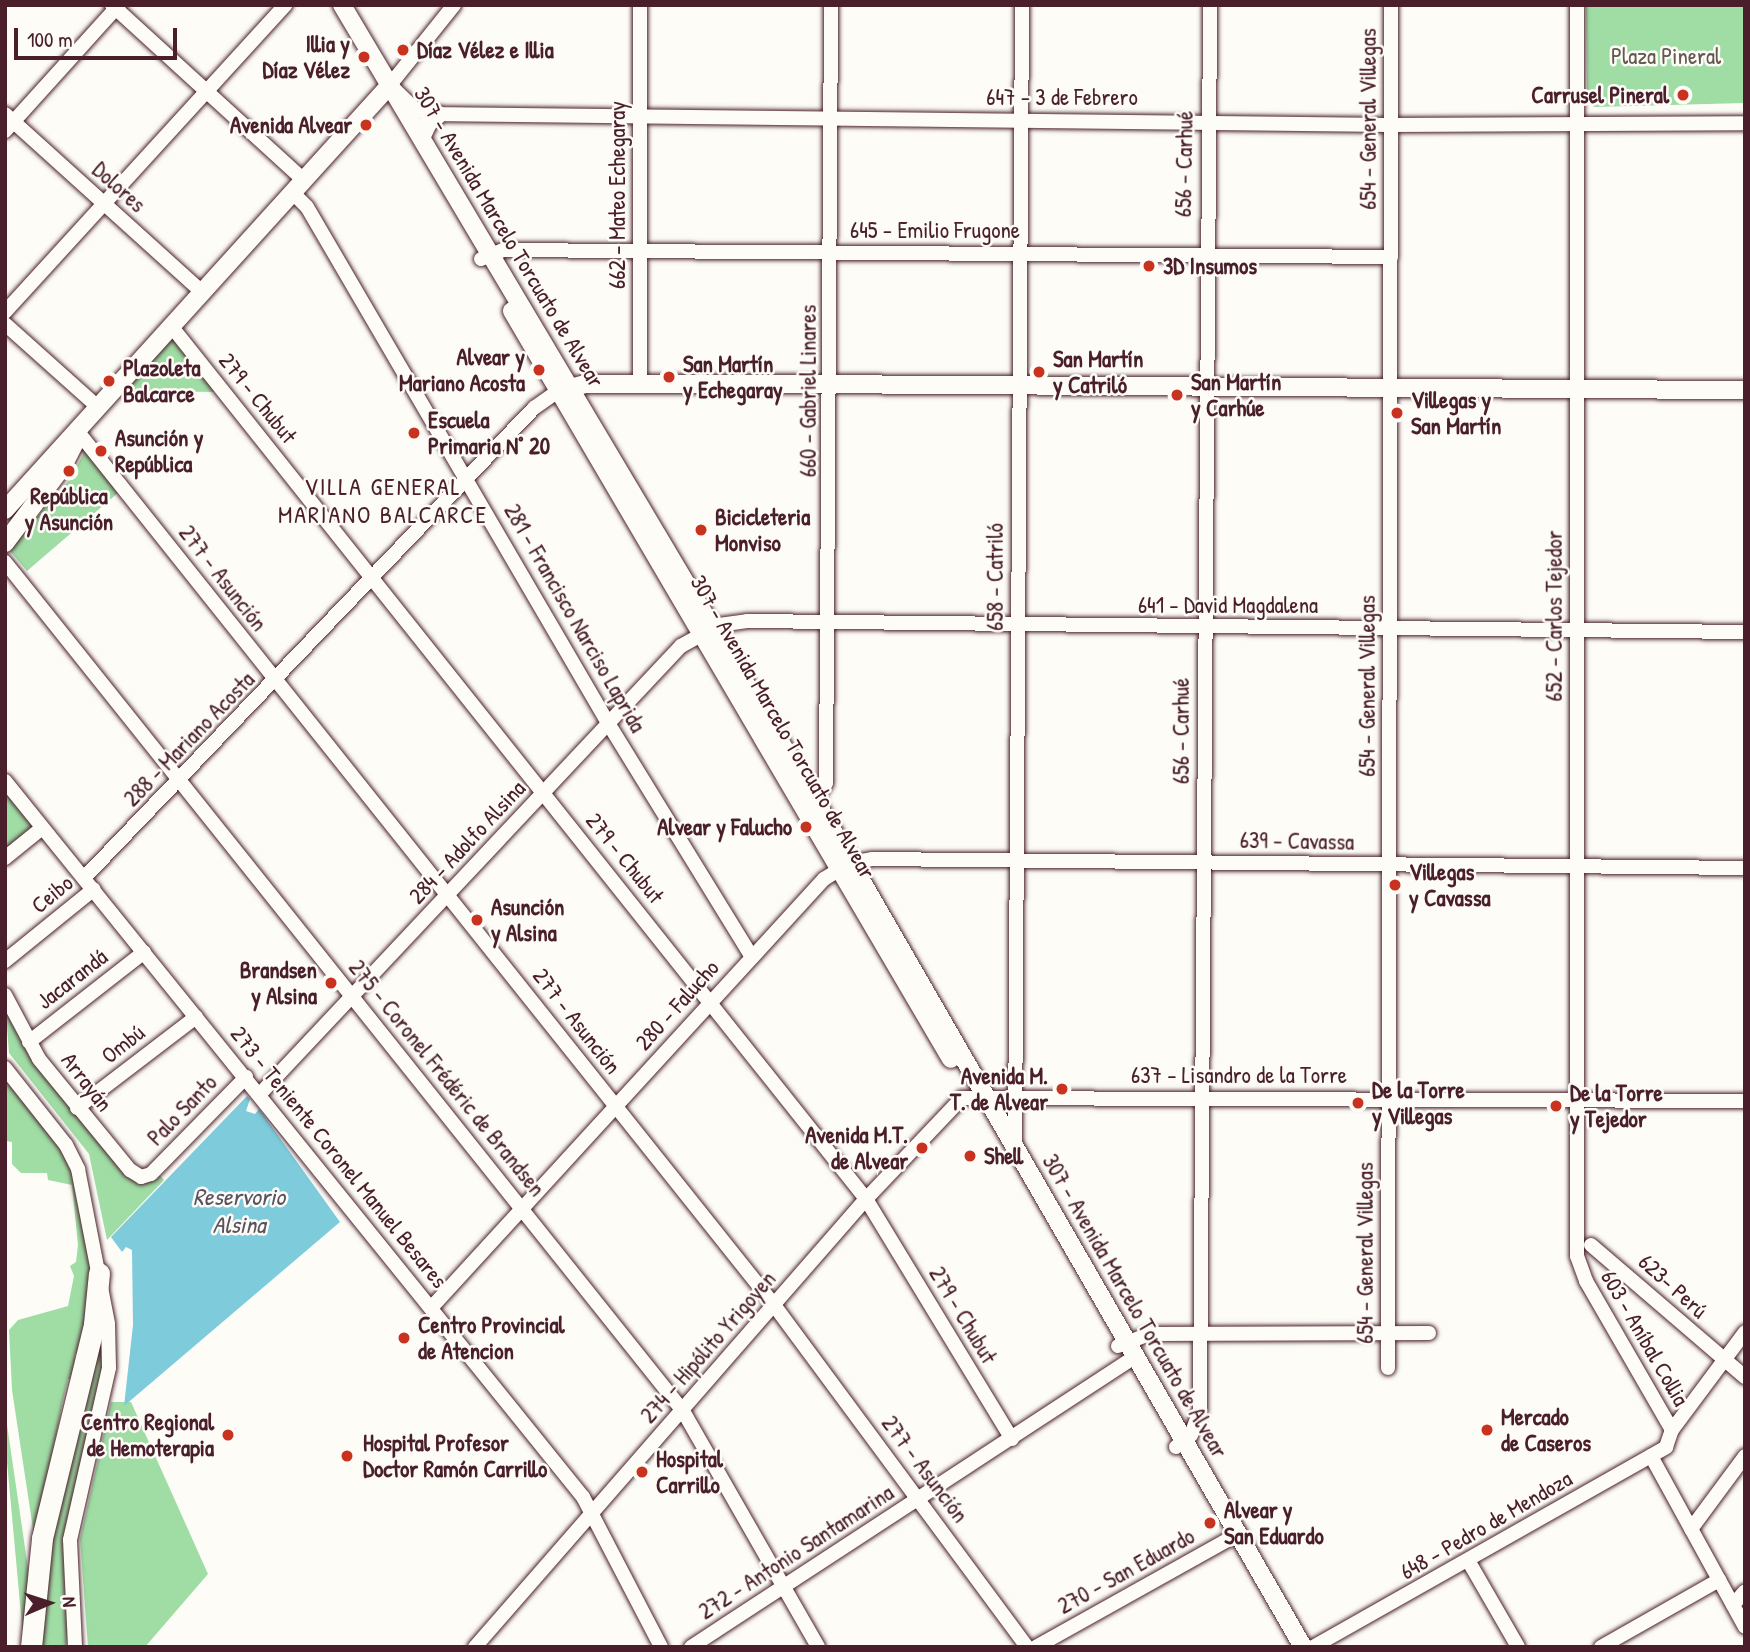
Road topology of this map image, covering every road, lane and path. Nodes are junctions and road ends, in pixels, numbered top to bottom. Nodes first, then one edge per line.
1 (285, 5) edge
2 (342, 5) edge
3 (454, 5) edge
4 (640, 5) edge
5 (831, 5) edge
6 (1022, 5) edge
7 (1210, 5) edge
8 (1391, 5) edge
9 (1577, 5) edge
10 (116, 6) edge
11 (390, 85) junction
12 (207, 91) junction
13 (438, 116) junction
14 (640, 118) junction
15 (831, 119) junction
16 (1021, 120) junction
17 (1207, 121) junction
18 (8, 122) edge
19 (1578, 123) junction
20 (1745, 123) edge
21 (1389, 125) junction
22 (422, 136) junction
23 (300, 188) junction
24 (103, 204) junction
25 (640, 251) junction
26 (831, 252) junction
27 (1020, 254) junction
28 (1205, 254) junction
29 (486, 256) junction
30 (1391, 257) junction
31 (203, 293) junction
32 (5, 312) edge
33 (5, 324) edge
34 (172, 327) junction
35 (832, 384) junction
36 (640, 385) junction
37 (1018, 385) junction
38 (1205, 387) junction
39 (564, 389) junction
40 (1391, 389) junction
41 (1577, 390) junction
42 (1745, 390) edge
43 (99, 408) junction
44 (79, 433) junction
45 (469, 481) junction
46 (6, 507) edge
47 (23, 522) junction
48 (5, 543) edge
49 (5, 562) edge
50 (373, 579) junction
51 (828, 622) junction
52 (1018, 625) junction
53 (1391, 628) junction
54 (1204, 629) junction
55 (707, 630) junction
56 (1577, 630) junction
57 (1745, 632) edge
58 (275, 682) junction
59 (608, 723) junction
60 (5, 781) edge
61 (180, 782) junction
62 (544, 793) junction
63 (811, 806) junction
64 (43, 828) junction
65 (5, 858) edge
66 (1017, 862) junction
67 (1203, 863) junction
68 (1388, 865) junction
69 (844, 866) junction
70 (1577, 866) junction
71 (1745, 868) edge
72 (85, 877) junction
73 (94, 890) junction
74 (448, 896) junction
75 (144, 952) junction
76 (752, 957) junction
77 (5, 961) edge
78 (5, 995) edge
79 (353, 997) junction
80 (709, 1001) junction
81 (196, 1017) junction
82 (29, 1042) junction
83 (5, 1068) edge
84 (246, 1077) junction
85 (260, 1094) junction
86 (978, 1095) junction
87 (1015, 1095) junction
88 (1200, 1099) junction
89 (1389, 1099) junction
90 (1745, 1101) edge
91 (1576, 1102) junction
92 (615, 1107) junction
93 (77, 1108) junction
94 (1015, 1148) junction
95 (151, 1174) joint
96 (866, 1199) junction
97 (522, 1208) junction
98 (1576, 1228) joint
99 (1591, 1245) dead end
100 (99, 1273) junction
101 (774, 1305) junction
102 (431, 1308) junction
103 (1745, 1332) edge
104 (1388, 1333) junction
105 (1429, 1333) dead end
106 (1201, 1334) junction
107 (1128, 1351) junction
108 (1723, 1362) junction
109 (1388, 1368) dead end
110 (1745, 1377) edge
111 (683, 1411) junction
112 (1672, 1430) junction
113 (1012, 1439) junction
114 (1181, 1444) junction
115 (1651, 1456) junction
116 (1745, 1456) edge
117 (920, 1499) junction
118 (592, 1514) junction
119 (1691, 1529) junction
120 (1234, 1537) junction
121 (1469, 1562) junction
122 (1719, 1580) junction
123 (786, 1586) junction
124 (1745, 1591) edge
125 (1733, 1605) junction
126 (1745, 1627) edge
127 (31, 1647) edge
128 (75, 1647) edge
129 (475, 1647) edge
130 (661, 1647) edge
131 (691, 1647) edge
132 (818, 1647) edge
133 (1027, 1647) edge
134 (1036, 1647) edge
135 (1291, 1647) edge
136 (1303, 1647) edge
137 (1313, 1647) edge
138 (1518, 1647) edge
139 (1601, 1647) edge

1 - 12 street
2 - 11 main road
3 - 11 street
4 - 14 street, 662 - Mateo Echegaray
5 - 15 street, 660 - Gabriel Linares
6 - 16 street, 658 - Catriló
7 - 17 street, 656 - Carhué
8 - 21 street, 654 - General Villegas
9 - 19 street, 652 - Carlos Tejedor
10 - 12 street, 281 - Francisco Narciso Laprida
10 - 18 street
11 - 13 street, 647 - 3 de Febrero
11 - 22 main road, 307 - Avenida Marcelo Torcuato de Alvear
11 - 23 main road
11 - 29 main road, 307 - Avenida Marcelo Torcuato de Alvear
12 - 23 street, 281 - Francisco Narciso Laprida
12 - 24 street
13 - 14 street, 647 - 3 de Febrero
13 - 22 main road
14 - 15 street, 647 - 3 de Febrero
14 - 25 street, 662 - Mateo Echegaray
15 - 16 street, 647 - 3 de Febrero
15 - 26 street, 660 - Gabriel Linares
16 - 17 street, 647 - 3 de Febrero
16 - 27 street, 658 - Catriló
17 - 21 street, 647 - 3 de Febrero
17 - 28 street, 656 - Carhué
18 - 24 street, Dolores
19 - 20 street, 647 - 3 de Febrero
19 - 21 street, 647 - 3 de Febrero
19 - 41 street, 652 - Carlos Tejedor
21 - 30 street, 654 - General Villegas
22 - 29 main road, 307 - Avenida Marcelo Torcuato de Alvear
23 - 31 main road
23 - 45 street, 281 - Francisco Narciso Laprida
24 - 31 street, Dolores
24 - 32 street
25 - 26 street, 645 - Emilio Frugone
25 - 29 street, 645 - Emilio Frugone
25 - 36 street, 662 - Mateo Echegaray
26 - 27 street, 645 - Emilio Frugone
26 - 35 street, 660 - Gabriel Linares
27 - 28 street, 645 - Emilio Frugone
27 - 37 street, 658 - Catriló
28 - 30 street, 645 - Emilio Frugone
28 - 38 street, 656 - Carhué
29 - 39 main road, 307 - Avenida Marcelo Torcuato de Alvear
30 - 40 street, 654 - General Villegas
31 - 34 main road
33 - 43 street
34 - 43 main road
34 - 50 street, 279 - Chubut
35 - 36 main road
35 - 37 main road
35 - 51 street, 660 - Gabriel Linares
36 - 39 main road
37 - 38 main road
37 - 52 street, 658 - Catriló
38 - 40 main road
38 - 54 street, 656 - Carhué
39 - 45 street, 288 - Mariano Acosta
39 - 55 main road, 307 - Avenida Marcelo Torcuato de Alvear
40 - 41 main road
40 - 53 street, 654 - General Villegas
41 - 42 main road
41 - 56 street, 652 - Carlos Tejedor
43 - 44 main road
44 - 46 main road
44 - 47 main road
44 - 58 street, 277 - Asunción
45 - 50 street, 288 - Mariano Acosta
45 - 59 street, 281 - Francisco Narciso Laprida
46 - 47 street
47 - 48 main road
49 - 61 street, 275 - Coronel Frédéric de Brandsen
50 - 58 street, 288 - Mariano Acosta
50 - 62 street, 279 - Chubut
51 - 52 street, 641 - David Magdalena
51 - 55 street, 641 - David Magdalena
51 - 63 street, 660 - Gabriel Linares
52 - 54 street, 641 - David Magdalena
52 - 66 street, 658 - Catriló
53 - 54 street, 641 - David Magdalena
53 - 56 street, 641 - David Magdalena
53 - 68 street, 654 - General Villegas
54 - 67 street, 656 - Carhué
55 - 59 street, 284 - Adolfo Alsina
55 - 63 main road, 307 - Avenida Marcelo Torcuato de Alvear
56 - 57 street, 641 - David Magdalena
56 - 70 street, 652 - Carlos Tejedor
58 - 61 street, 288 - Mariano Acosta
58 - 74 street, 277 - Asunción
59 - 62 street, 284 - Adolfo Alsina
59 - 76 street, 281 - Francisco Narciso Laprida
60 - 64 street, 273 - Teniente Coronel Manuel Besares
61 - 72 street, 288 - Mariano Acosta
61 - 79 street, 275 - Coronel Frédéric de Brandsen
62 - 74 street, 284 - Adolfo Alsina
62 - 80 street, 279 - Chubut
63 - 69 main road, 307 - Avenida Marcelo Torcuato de Alvear
64 - 65 street
64 - 72 street, 273 - Teniente Coronel Manuel Besares
66 - 67 street, 639 - Cavassa
66 - 69 street, 639 - Cavassa
66 - 87 street, 658 - Catriló
67 - 68 street, 639 - Cavassa
67 - 88 street, 656 - Carhué
68 - 70 street, 639 - Cavassa
68 - 89 street, 654 - General Villegas
69 - 76 street, 280 - Falucho
69 - 86 main road, 307 - Avenida Marcelo Torcuato de Alvear
70 - 71 street, 639 - Cavassa
70 - 91 street, 652 - Carlos Tejedor
72 - 73 street, 273 - Teniente Coronel Manuel Besares
73 - 75 street, 273 - Teniente Coronel Manuel Besares
73 - 77 street, Ceibo
74 - 79 street, 284 - Adolfo Alsina
74 - 92 street, 277 - Asunción
75 - 81 street, 273 - Teniente Coronel Manuel Besares
75 - 82 street, Jacarandá
76 - 80 street, 280 - Falucho
78 - 82 street, Arrayán
79 - 85 street, 284 - Adolfo Alsina
79 - 97 street, 275 - Coronel Frédéric de Brandsen
80 - 92 street, 280 - Falucho
80 - 96 street, 279 - Chubut
81 - 84 street, 273 - Teniente Coronel Manuel Besares
81 - 93 street, Ombú
82 - 93 street, Arrayán
83 - 100 street
84 - 85 street, 273 - Teniente Coronel Manuel Besares
84 - 95 street, Palo Santo
85 - 102 street, 273 - Teniente Coronel Manuel Besares
86 - 87 street, 637 - Lisandro de la Torre
86 - 94 main road, 307 - Avenida Marcelo Torcuato de Alvear
86 - 96 street, 274 - Hipólito Yrigoyen
86 - 107 main road, 307 - Avenida Marcelo Torcuato de Alvear
87 - 88 street, 637 - Lisandro de la Torre
87 - 94 street, 658 - Catriló
88 - 89 street, 637 - Lisandro de la Torre
88 - 106 street, 656 - Carhué
89 - 91 street, 637 - Lisandro de la Torre
89 - 104 street, 654 - General Villegas
90 - 91 street, 637 - Lisandro de la Torre
91 - 98 street, 652 - Carlos Tejedor
92 - 97 street, 280 - Falucho
92 - 101 street, 277 - Asunción
93 - 95 street, Arrayán
94 - 107 main road, 307 - Avenida Marcelo Torcuato de Alvear
96 - 101 street, 274 - Hipólito Yrigoyen
96 - 113 street, 279 - Chubut
97 - 102 street, 280 - Falucho
97 - 111 street, 275 - Coronel Frédéric de Brandsen
98 - 112 street, 603 - Aníbal Collia
99 - 108 street, 623- Perú
100 - 127 highway
100 - 128 street
101 - 111 street, 274 - Hipólito Yrigoyen
101 - 117 street, 277 - Asunción
102 - 118 street, 273 - Teniente Coronel Manuel Besares
103 - 108 street, 648 - Pedro de Mendoza
104 - 105 street
104 - 106 street
104 - 109 street, 654 - General Villegas
106 - 107 street
106 - 114 street, 656 - Carhué
107 - 113 street, 272 - Antonio Santamarina
107 - 114 main road, 307 - Avenida Marcelo Torcuato de Alvear
108 - 110 street, 623- Perú
108 - 112 street, 648 - Pedro de Mendoza
111 - 118 street, 274 - Hipólito Yrigoyen
111 - 123 street, 275 - Coronel Frédéric de Brandsen
112 - 115 street, 648 - Pedro de Mendoza
113 - 117 street, 272 - Antonio Santamarina
114 - 120 main road, 307 - Avenida Marcelo Torcuato de Alvear
115 - 119 street
115 - 121 street, 648 - Pedro de Mendoza
116 - 119 street
117 - 123 street, 272 - Antonio Santamarina
117 - 133 street, 277 - Asunción
118 - 129 street, 274 - Hipólito Yrigoyen
118 - 130 street, 273 - Teniente Coronel Manuel Besares
119 - 122 street
120 - 134 street, 270 - San Eduardo
120 - 135 main road, 307 - Avenida Marcelo Torcuato de Alvear
120 - 136 main road, 307 - Avenida Marcelo Torcuato de Alvear
121 - 137 street, 648 - Pedro de Mendoza
121 - 138 street
122 - 125 street
122 - 139 street
123 - 131 street, 272 - Antonio Santamarina
123 - 132 street, 275 - Coronel Frédéric de Brandsen
124 - 125 street
125 - 126 street

